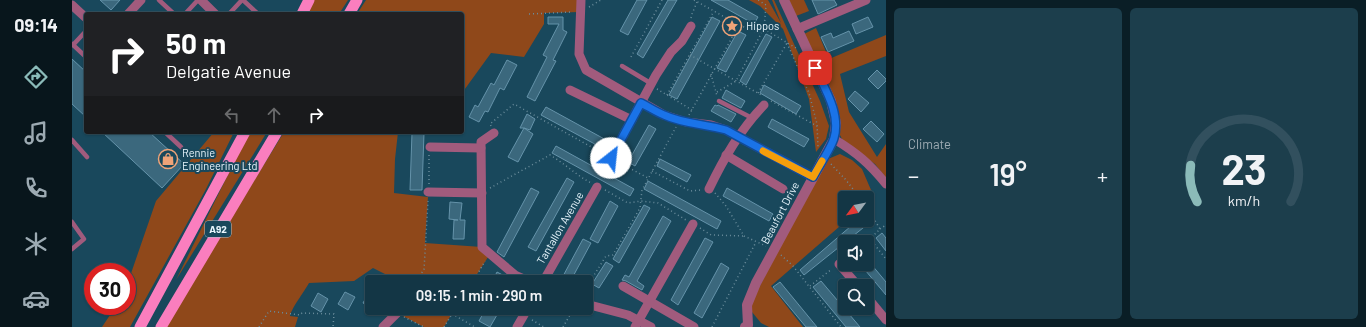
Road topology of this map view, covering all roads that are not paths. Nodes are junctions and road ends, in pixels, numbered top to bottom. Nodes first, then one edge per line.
1 (141, 0) edge
2 (159, 0) edge
3 (199, 0) edge
4 (243, 0) edge
5 (309, 0) edge
6 (358, 0) edge
7 (581, 0) edge
8 (784, 0) edge
9 (866, 0) edge
10 (855, 2) edge
11 (72, 4) edge
12 (130, 12) edge
13 (172, 12) edge
14 (187, 12) edge
15 (213, 12) edge
16 (231, 12) edge
17 (256, 12) edge
18 (303, 12) edge
19 (350, 12) edge
20 (84, 16) edge
21 (691, 26) road end
22 (797, 29) junction
23 (84, 33) edge
24 (73, 45) edge
25 (84, 55) edge
26 (622, 66) dead end
27 (651, 85) junction
28 (570, 90) dead end
29 (719, 101) road end
30 (766, 101) road end
31 (641, 103) junction
32 (752, 118) junction
33 (632, 120) junction
34 (494, 133) road end
35 (167, 134) edge
36 (244, 134) edge
37 (276, 134) edge
38 (739, 137) junction
39 (834, 139) junction
40 (72, 140) edge
41 (180, 147) dead end
42 (430, 147) road end
43 (481, 148) junction
44 (726, 155) junction
45 (87, 157) dead end
46 (611, 158) road end
47 (813, 177) junction
48 (886, 184) edge
49 (597, 186) road end
50 (709, 189) road end
51 (783, 189) dead end
52 (428, 192) road end
53 (482, 193) junction
54 (72, 222) edge
55 (693, 224) road end
56 (72, 249) edge
57 (845, 271) edge
58 (515, 275) edge
59 (547, 275) edge
60 (852, 279) edge
61 (623, 286) dead end
62 (649, 300) junction
63 (874, 305) edge
64 (593, 306) edge
65 (396, 315) edge
66 (524, 315) edge
67 (886, 320) edge
68 (637, 324) edge
69 (748, 326) edge
70 (140, 327) edge
71 (161, 327) edge
72 (383, 327) edge
73 (517, 327) edge
74 (651, 327) edge
75 (694, 327) edge

1 - 12 street
2 - 13 lane
3 - 14 lane
3 - 15 street
4 - 16 lane
4 - 17 lane
5 - 18 highway
6 - 19 highway
7 - 31 street
8 - 22 street, Beaufort Drive
9 - 10 street
10 - 22 street
11 - 20 street
21 - 27 street
22 - 39 street, Beaufort Drive
23 - 24 lane
24 - 25 lane
26 - 27 lane
27 - 31 street
28 - 33 street
29 - 32 lane
30 - 32 street
31 - 33 street
31 - 38 street
32 - 38 street
33 - 46 street
34 - 43 street
35 - 41 lane
36 - 70 highway, A92
37 - 71 highway, A92
38 - 44 street
38 - 47 street
39 - 47 street, Beaufort Drive
39 - 48 street
40 - 45 lane
42 - 43 street
43 - 53 street
44 - 50 street
44 - 51 street
47 - 69 street, Beaufort Drive
49 - 59 street, Tantallon Avenue
52 - 53 street
53 - 58 street
54 - 56 lane
55 - 62 street
57 - 60 street
61 - 62 street
62 - 68 street
62 - 75 street
63 - 67 street
64 - 68 street
65 - 72 street
66 - 73 street
68 - 74 street

